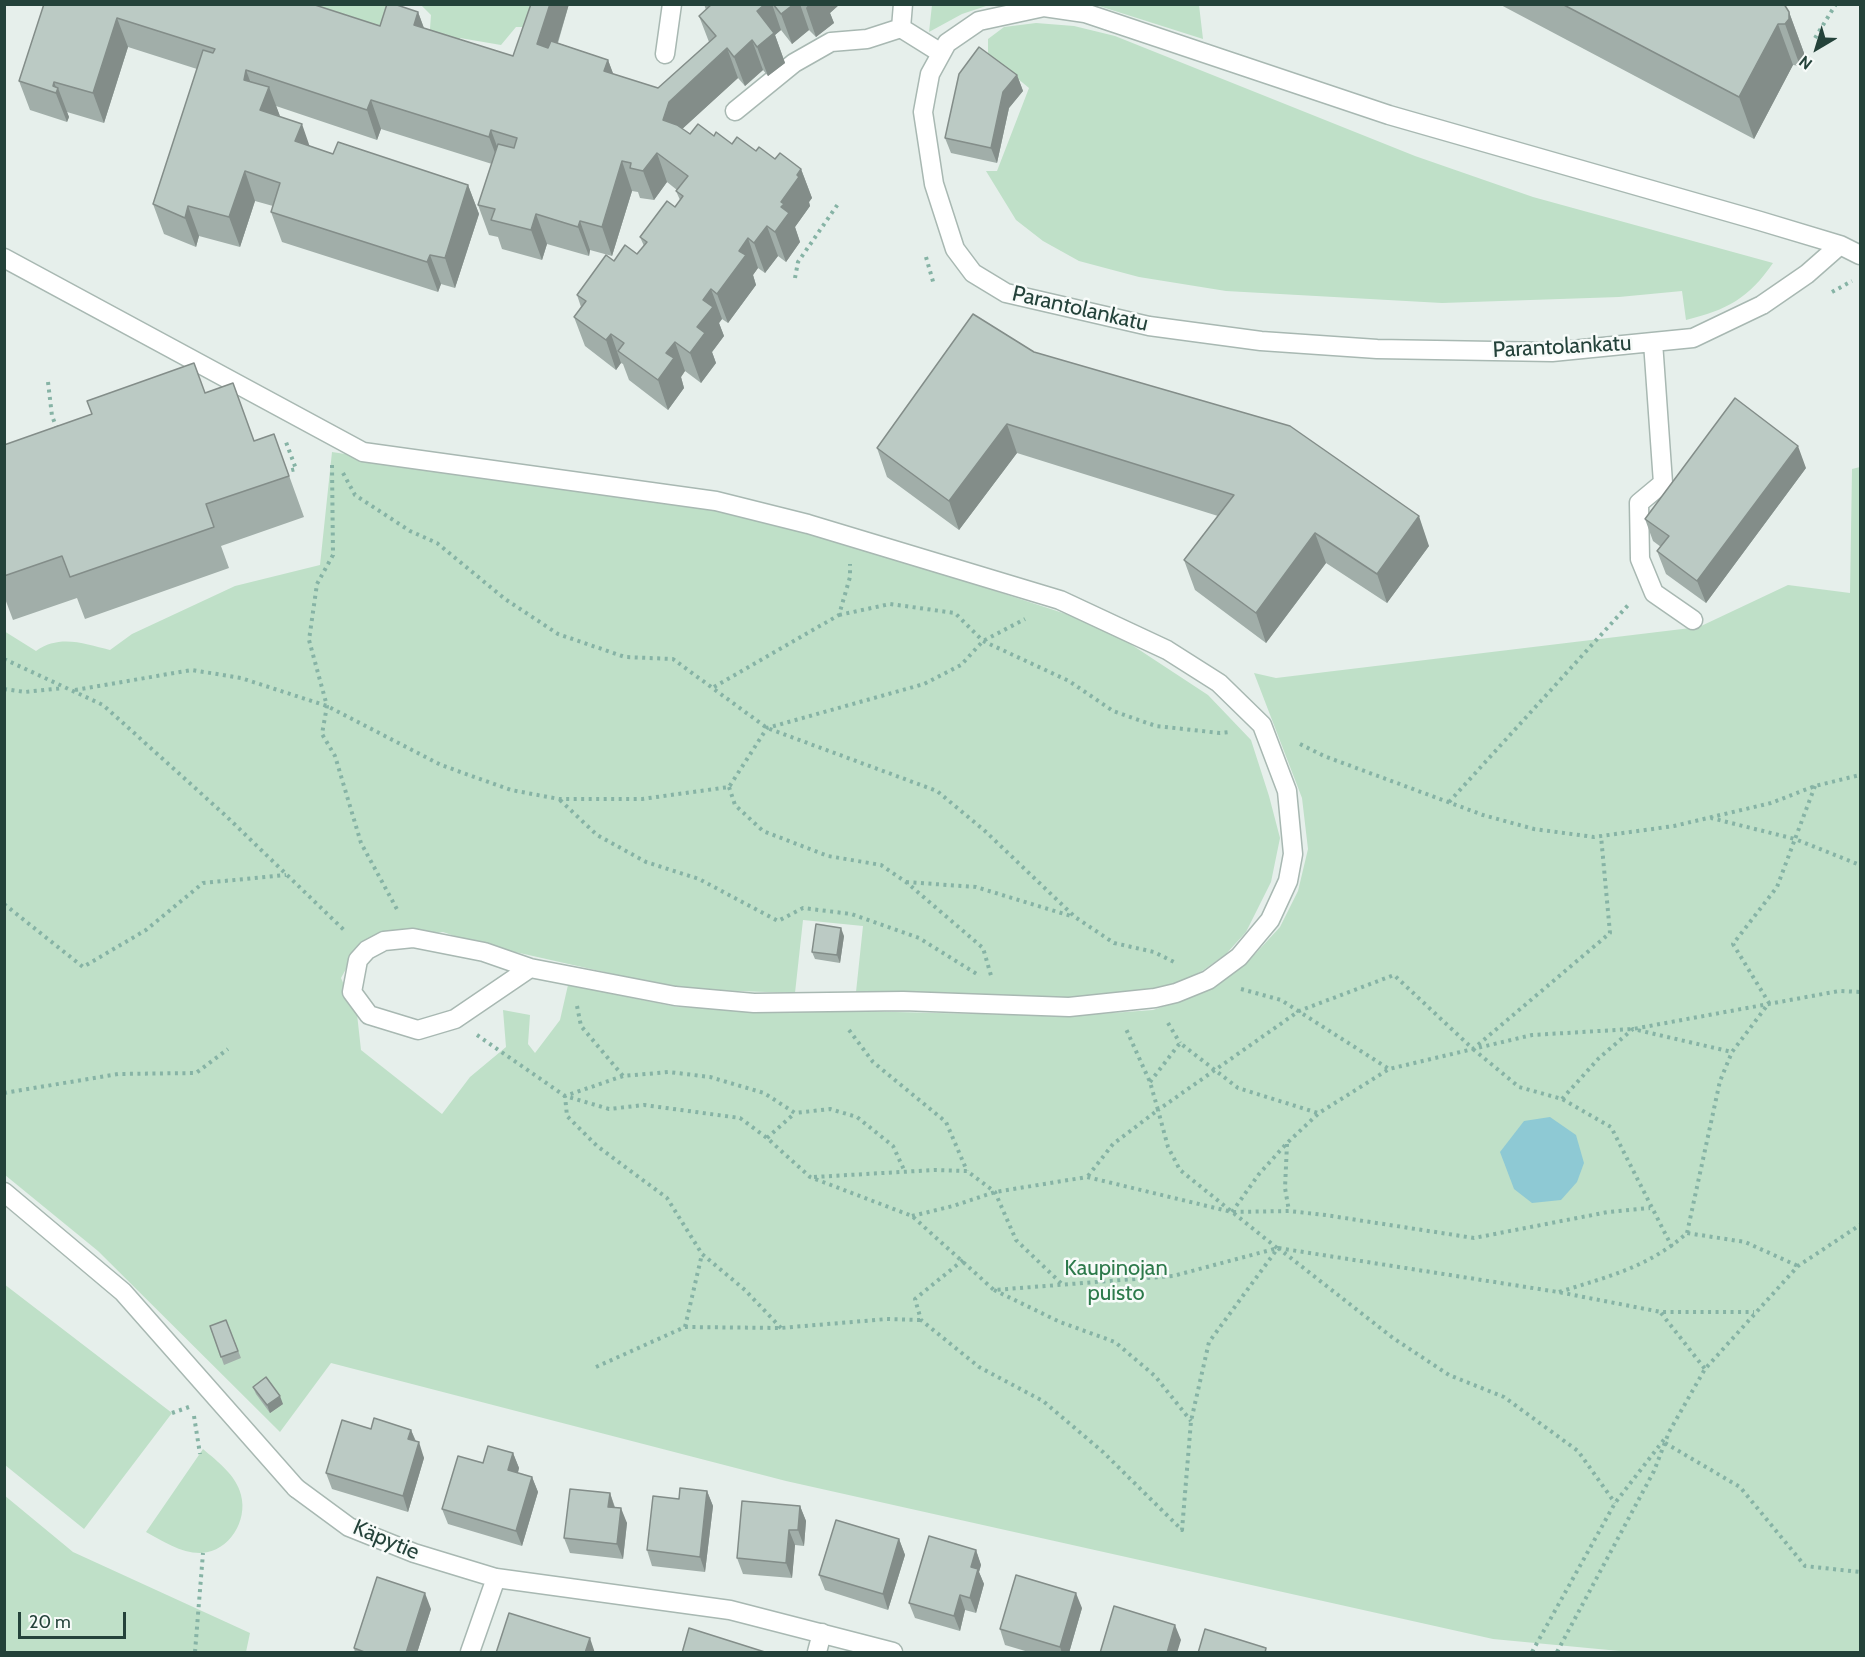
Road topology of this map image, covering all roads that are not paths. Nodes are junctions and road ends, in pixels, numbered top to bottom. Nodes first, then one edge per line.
1 (672, 4) edge
2 (903, 4) edge
3 (901, 28) junction
4 (941, 53) junction
5 (665, 54) dead end
6 (735, 111) dead end
7 (1840, 245) junction
8 (1860, 255) edge
9 (4, 258) edge
10 (1653, 342) junction
11 (1693, 620) dead end
12 (530, 968) junction
13 (4, 1192) edge
14 (496, 1578) junction
15 (822, 1633) junction
16 (470, 1653) edge
17 (816, 1653) edge
18 (893, 1653) edge

1 - 5 street
2 - 3 street
3 - 4 street
3 - 6 street
4 - 7 street, Parantolankatu
4 - 10 street, Parantolankatu
7 - 8 street, Parantolankatu
7 - 10 street, Parantolankatu
9 - 12 street
10 - 11 street
12 - 12 street
13 - 14 street, Käpytie
14 - 15 street, Käpytie
14 - 16 street
15 - 17 street
15 - 18 street, Käpytie

